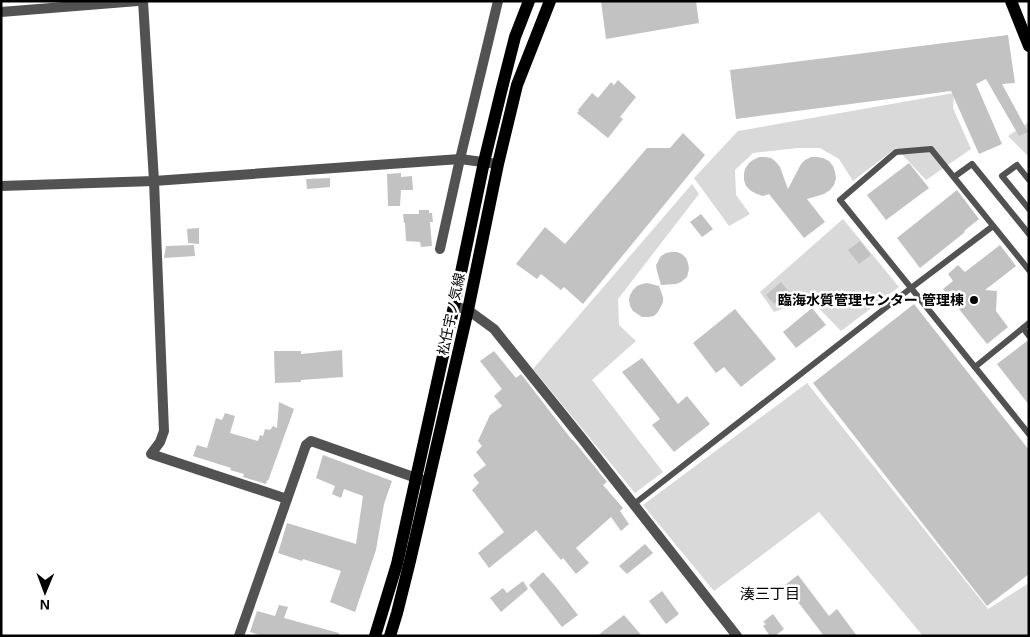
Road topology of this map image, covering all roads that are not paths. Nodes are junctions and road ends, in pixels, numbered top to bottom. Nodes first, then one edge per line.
1 (138, 1) edge
2 (143, 1) edge
3 (498, 1) edge
4 (529, 1) edge
5 (550, 1) edge
6 (1011, 1) edge
7 (1, 12) edge
8 (1029, 46) edge
9 (460, 160) junction
10 (484, 162) junction
11 (498, 164) junction
12 (954, 177) junction
13 (1029, 180) edge
14 (154, 181) junction
15 (1, 186) edge
16 (1029, 209) edge
17 (993, 226) junction
18 (1029, 234) edge
19 (440, 250) dead end
20 (1029, 270) edge
21 (911, 288) junction
22 (454, 306) junction
23 (468, 310) junction
24 (1029, 322) edge
25 (1022, 328) junction
26 (1029, 336) edge
27 (975, 367) junction
28 (1029, 434) edge
29 (415, 478) junction
30 (428, 482) junction
31 (287, 499) junction
32 (634, 504) junction
33 (239, 636) edge
34 (375, 636) edge
35 (390, 636) edge
36 (737, 636) edge

1 - 7 street
2 - 14 street
3 - 9 street
4 - 10 main road, 松任宇ノ気線
5 - 11 main road, 松任宇ノ気線
6 - 8 main road
9 - 10 street
9 - 14 street
9 - 19 street
10 - 11 street
10 - 22 main road, 松任宇ノ気線
11 - 23 main road, 松任宇ノ気線
12 - 17 lane
12 - 18 lane
12 - 21 lane
13 - 16 lane
14 - 15 street
14 - 31 street
17 - 20 lane
17 - 21 lane
21 - 27 lane
21 - 32 lane
22 - 23 street
22 - 29 main road, 松任宇ノ気線
23 - 30 main road, 松任宇ノ気線
23 - 32 street
24 - 25 lane
25 - 26 lane
25 - 27 lane
27 - 28 lane
29 - 30 street
29 - 31 street
29 - 34 main road, 松任宇ノ気線
30 - 35 main road, 松任宇ノ気線
31 - 33 street
32 - 36 street

